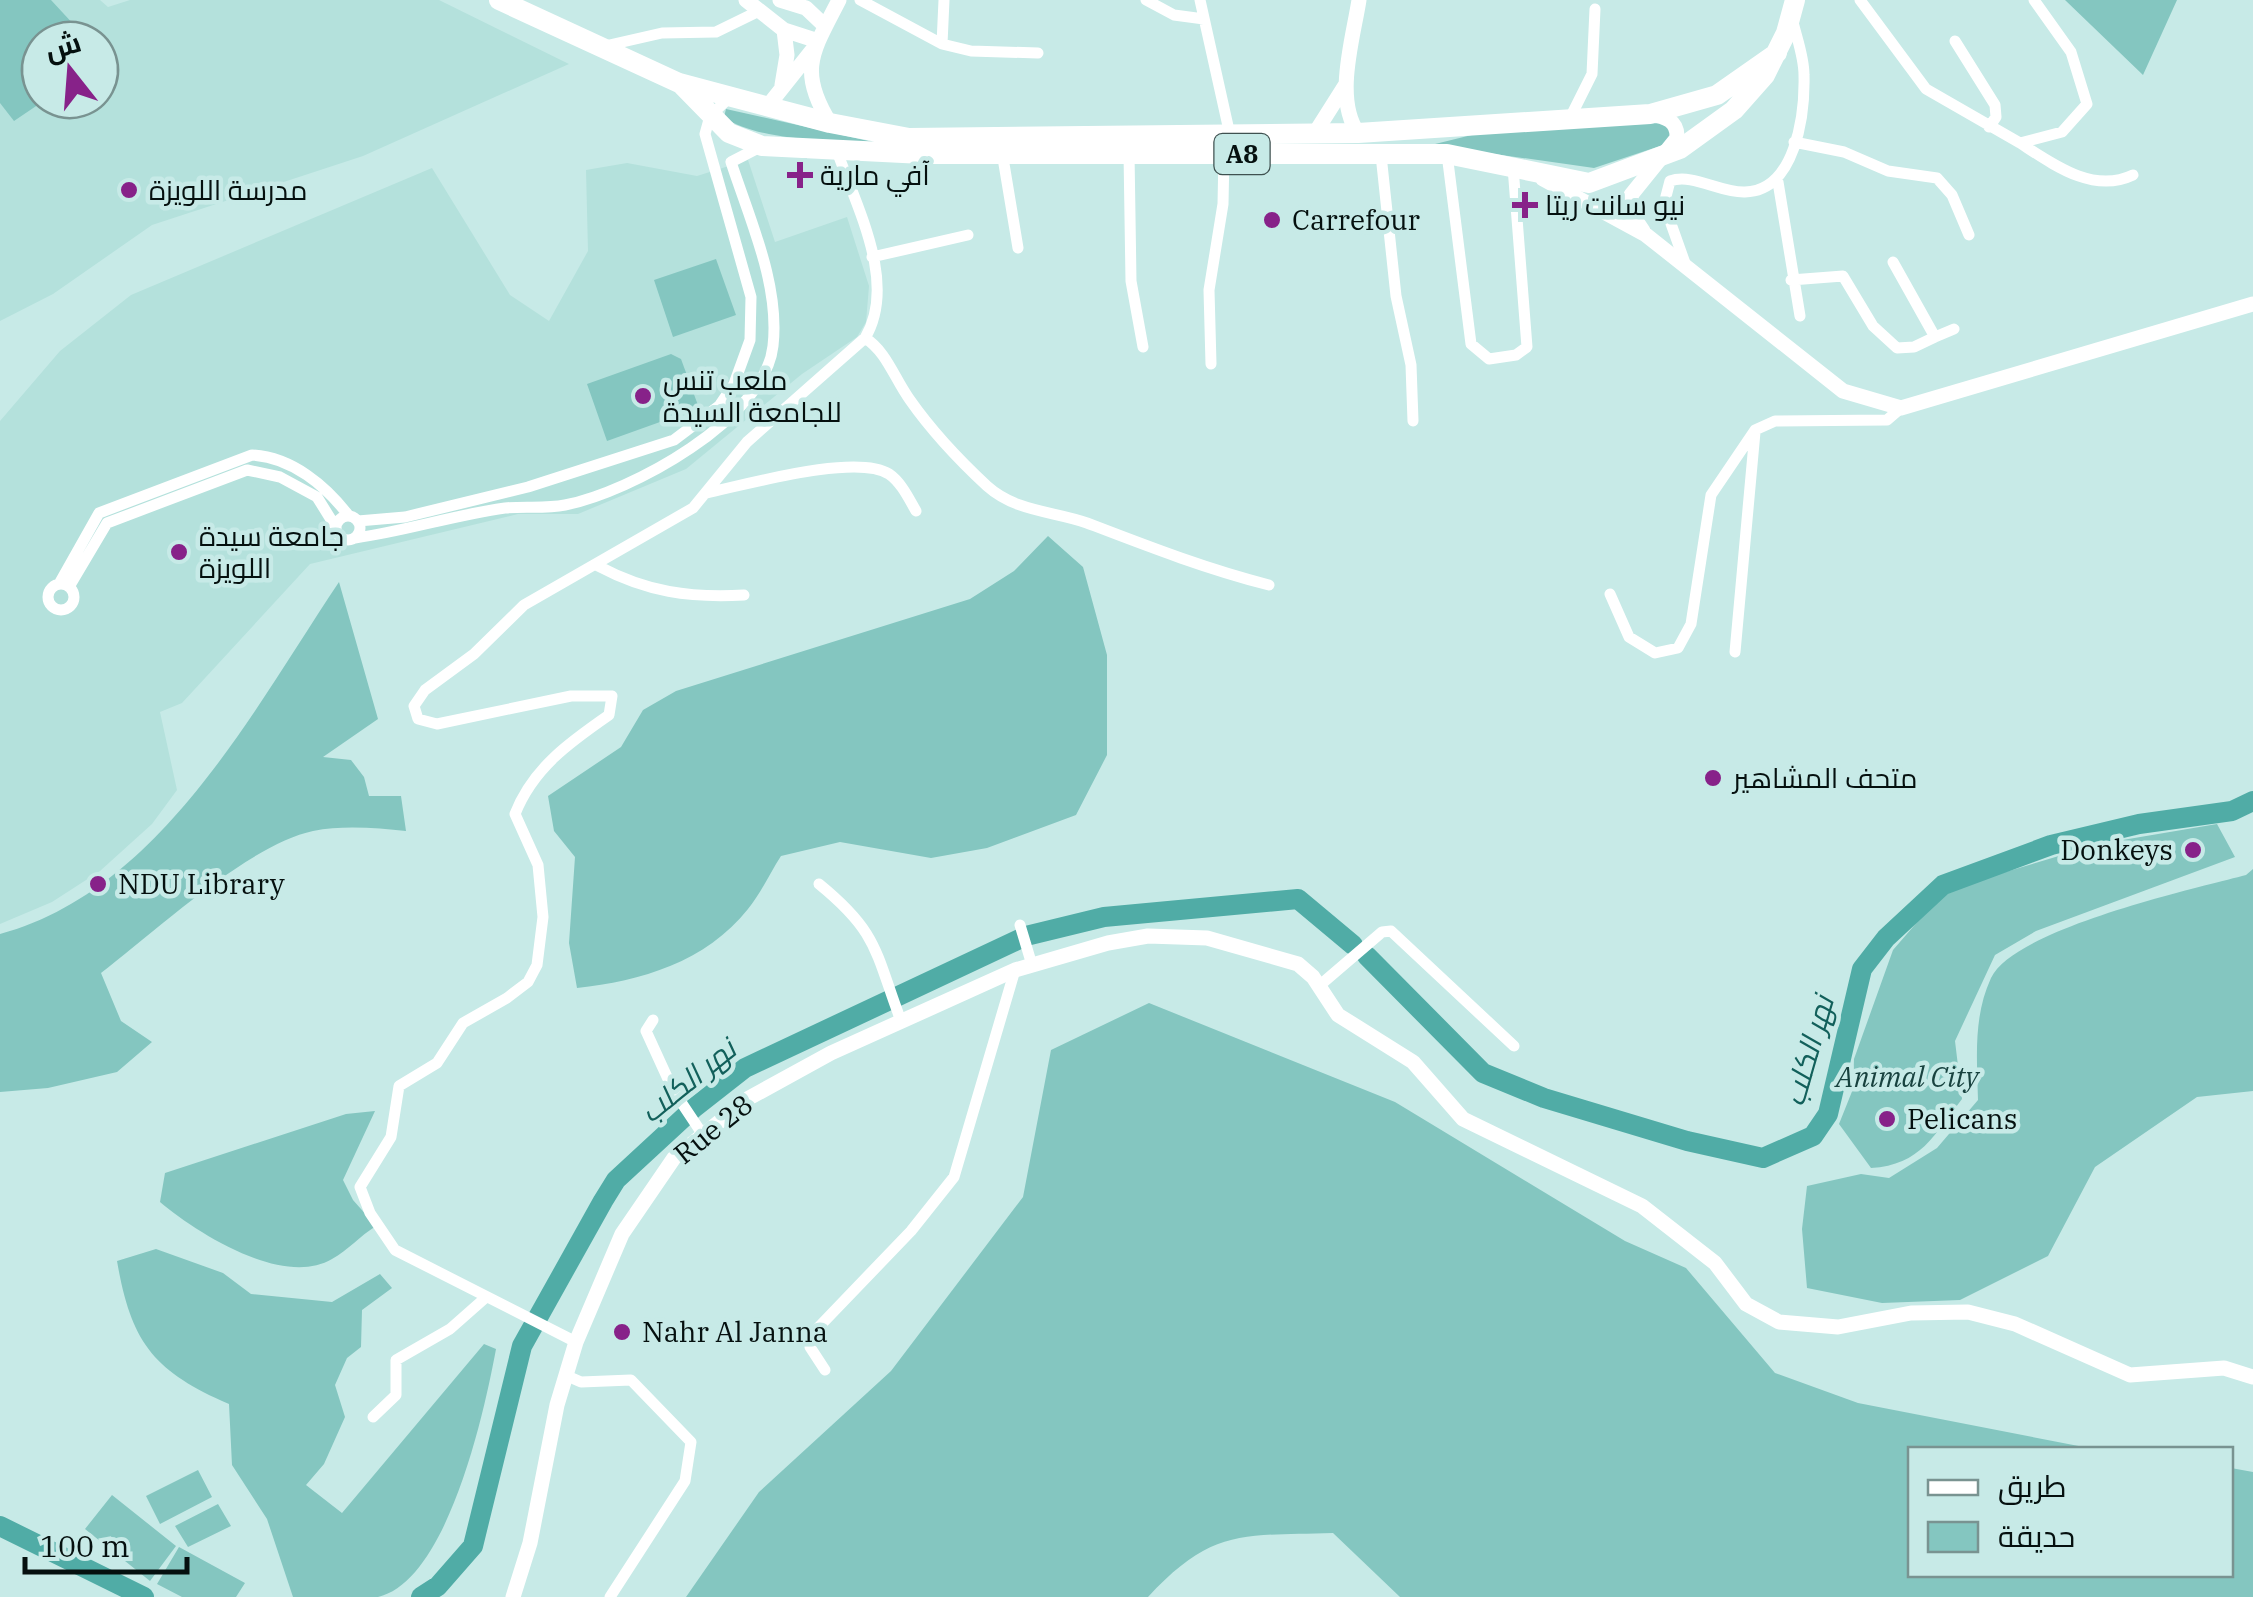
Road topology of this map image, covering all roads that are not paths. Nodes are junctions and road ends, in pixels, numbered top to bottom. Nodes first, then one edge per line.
1 (499, 0) edge
2 (746, 0) edge
3 (777, 0) edge
4 (838, 0) edge
5 (860, 0) edge
6 (944, 0) edge
7 (1146, 0) edge
8 (1200, 0) edge
9 (1359, 0) edge
10 (1860, 0) edge
11 (2034, 0) edge
12 (800, 4) edge
13 (1595, 9) dead end
14 (1794, 9) edge
15 (764, 15) junction
16 (1204, 19) junction
17 (784, 30) junction
18 (820, 37) junction
19 (1955, 41) dead end
20 (942, 44) junction
21 (600, 47) junction
22 (1038, 53) dead end
23 (1777, 53) junction
24 (1348, 80) junction
25 (679, 83) junction
26 (782, 88) junction
27 (730, 97) junction
28 (767, 107) junction
29 (1650, 114) junction
30 (710, 116) junction
31 (1570, 118) junction
32 (830, 124) junction
33 (1989, 127) junction
34 (1315, 133) junction
35 (1358, 134) junction
36 (1794, 142) junction
37 (2020, 143) junction
38 (1227, 144) junction
39 (762, 146) junction
40 (838, 152) junction
41 (1002, 152) junction
42 (1130, 153) junction
43 (707, 154) junction
44 (1447, 154) junction
45 (1381, 155) junction
46 (1657, 160) junction
47 (731, 162) junction
48 (1520, 168) junction
49 (2132, 175) dead end
50 (1778, 182) junction
51 (1646, 234) junction
52 (968, 235) dead end
53 (1969, 235) dead end
54 (1018, 248) dead end
55 (872, 256) junction
56 (1893, 262) dead end
57 (1685, 263) junction
58 (1791, 280) junction
59 (2253, 304) edge
60 (1800, 316) dead end
61 (1954, 329) dead end
62 (1935, 336) junction
63 (865, 338) junction
64 (748, 346) junction
65 (1143, 347) dead end
66 (771, 359) junction
67 (1211, 364) dead end
68 (1901, 408) junction
69 (1413, 420) dead end
70 (1755, 430) junction
71 (706, 492) junction
72 (916, 511) dead end
73 (353, 518) junction
74 (336, 526) junction
75 (356, 538) junction
76 (598, 566) junction
77 (1269, 586) dead end
78 (744, 594) dead end
79 (1610, 594) dead end
80 (1736, 652) dead end
81 (819, 884) dead end
82 (1020, 925) dead end
83 (1031, 963) junction
84 (1015, 970) junction
85 (1319, 986) junction
86 (654, 1020) dead end
87 (902, 1021) junction
88 (1514, 1046) dead end
89 (698, 1128) junction
90 (484, 1299) junction
91 (569, 1339) junction
92 (825, 1370) dead end
93 (565, 1376) junction
94 (2253, 1378) edge
95 (373, 1417) dead end
96 (513, 1597) edge
97 (610, 1597) edge

1 - 21 highway, A8
2 - 15 street
3 - 12 street
3 - 15 street
4 - 12 street
4 - 18 street
5 - 20 street
6 - 20 street
7 - 16 street
8 - 16 street
9 - 24 street
10 - 33 street
11 - 37 street
12 - 18 street
13 - 31 street
14 - 23 highway, A8
14 - 36 street
15 - 17 street
15 - 21 street
16 - 38 street
17 - 18 street
17 - 26 street
18 - 26 street
18 - 32 street
19 - 33 street
20 - 22 street
21 - 25 highway, A8
23 - 29 highway, A8
23 - 46 highway, A8
24 - 34 street
24 - 35 street
25 - 27 highway, A8
25 - 30 highway, A8
26 - 28 street
27 - 28 highway, A8
27 - 30 street
28 - 32 highway, A8
29 - 31 highway, A8
29 - 46 street
30 - 39 highway, A8
30 - 43 street
31 - 35 highway, A8
32 - 38 highway, A8
33 - 37 street
34 - 35 highway, A8
34 - 38 highway, A8
36 - 50 street
36 - 53 street
37 - 49 street
38 - 42 highway, A8
38 - 45 highway, A8
38 - 67 street
39 - 40 highway, A8
39 - 47 street
40 - 41 highway, A8
40 - 55 street
41 - 42 highway, A8
41 - 54 street
42 - 65 street
43 - 47 street
43 - 64 street
44 - 45 highway, A8
44 - 48 highway, A8
44 - 48 street
45 - 69 street
46 - 48 highway, A8
46 - 51 street
47 - 66 street
48 - 51 street
50 - 57 street
50 - 58 street
51 - 57 street
52 - 55 street
55 - 63 street
56 - 62 street
57 - 68 street
58 - 60 street
58 - 62 street
59 - 68 street
61 - 62 street
63 - 71 street
63 - 77 street
64 - 66 street
64 - 73 street
66 - 75 street
68 - 70 street
70 - 79 street
70 - 80 street
71 - 72 street
71 - 76 street
73 - 74 street
73 - 74 street
73 - 75 street
74 - 75 street
76 - 78 street
76 - 90 street
81 - 87 street
82 - 83 street
83 - 84 street, Rue 28
83 - 85 street, Rue 28
84 - 87 street, Rue 28
84 - 92 street
85 - 88 street
85 - 94 street, Rue 28
86 - 89 street
87 - 89 street, Rue 28
89 - 91 street, Rue 28
90 - 91 street
90 - 95 street
91 - 93 street, Rue 28
93 - 96 street, Rue 28
93 - 97 street

